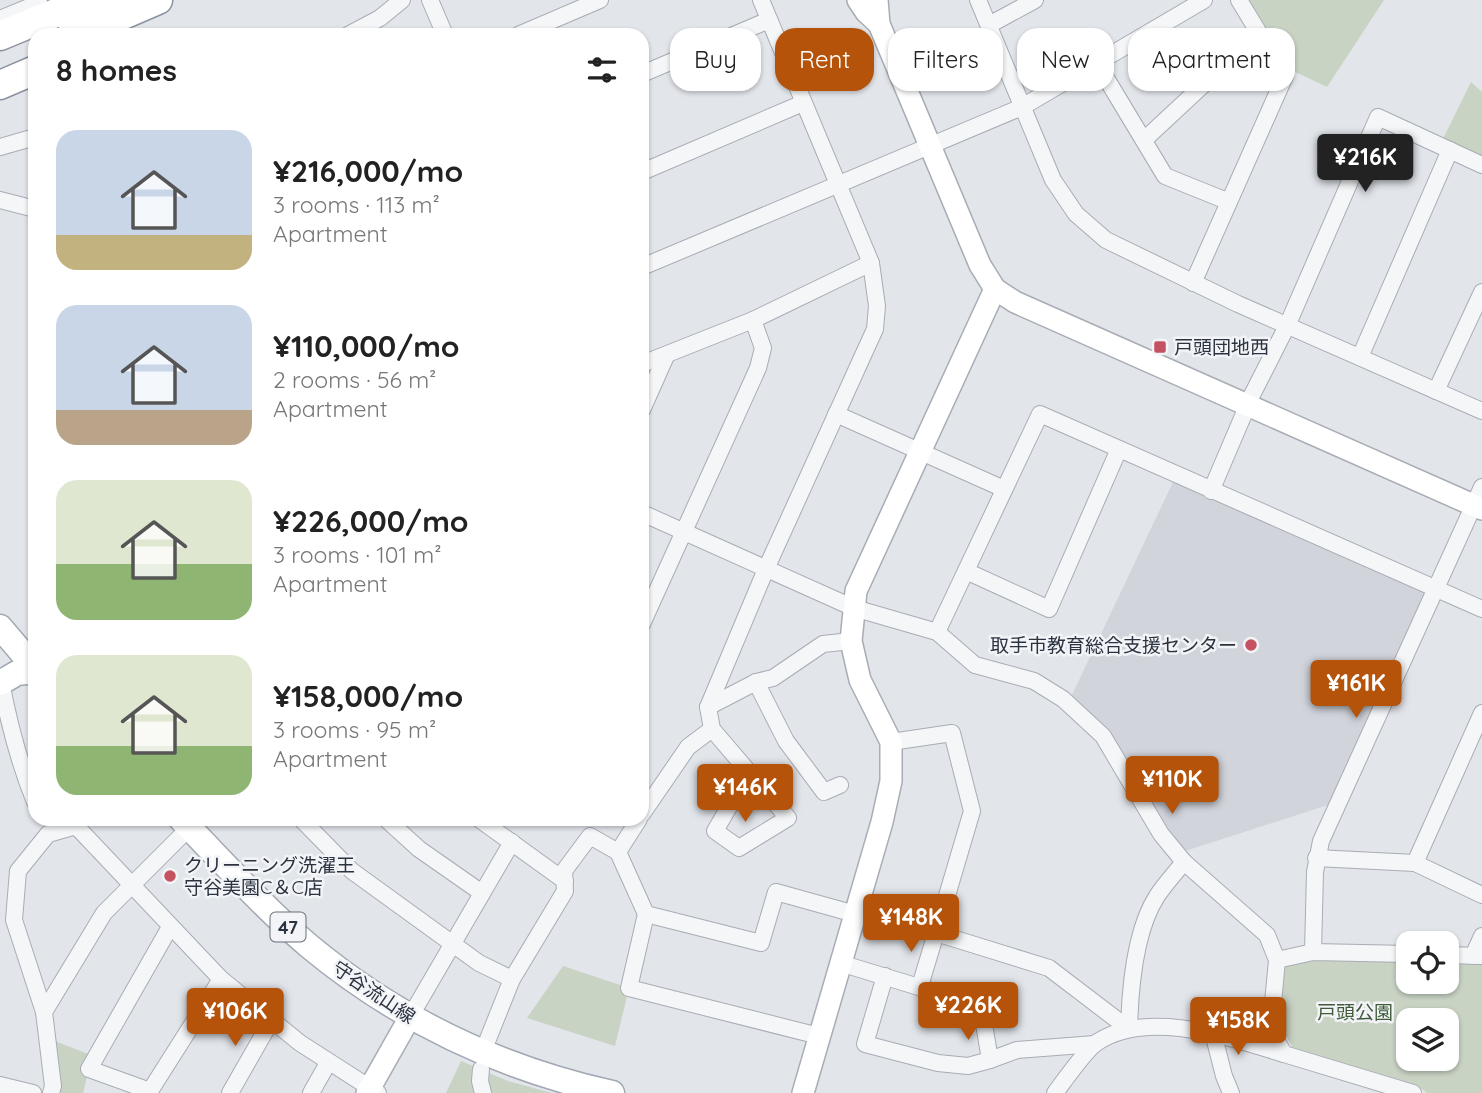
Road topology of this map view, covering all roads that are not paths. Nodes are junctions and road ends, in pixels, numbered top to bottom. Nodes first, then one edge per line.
1 (39, 0) edge
2 (119, 0) edge
3 (161, 0) edge
4 (381, 0) edge
5 (402, 0) edge
6 (430, 0) edge
7 (600, 0) edge
8 (761, 0) edge
9 (858, 0) edge
10 (877, 0) edge
11 (978, 0) edge
12 (1035, 0) edge
13 (1204, 0) edge
14 (1239, 0) edge
15 (78, 2) edge
16 (380, 18) junction
17 (0, 19) edge
18 (769, 20) junction
19 (879, 24) junction
20 (989, 25) junction
21 (53, 28) edge
22 (93, 28) edge
23 (119, 28) edge
24 (361, 28) edge
25 (443, 28) edge
26 (534, 28) edge
27 (1256, 28) edge
28 (0, 36) edge
29 (28, 38) edge
30 (0, 50) edge
31 (1114, 53) edge
32 (28, 55) edge
33 (0, 67) edge
34 (649, 72) edge
35 (28, 73) edge
36 (0, 85) edge
37 (28, 86) edge
38 (1049, 91) edge
39 (1114, 91) edge
40 (1197, 91) edge
41 (1278, 91) edge
42 (0, 99) edge
43 (803, 103) junction
44 (1022, 107) junction
45 (28, 139) edge
46 (1144, 140) junction
47 (930, 146) junction
48 (0, 147) edge
49 (1450, 150) junction
50 (1482, 165) edge
51 (649, 169) edge
52 (839, 186) junction
53 (0, 200) edge
54 (1227, 201) junction
55 (28, 207) edge
56 (871, 263) junction
57 (649, 264) edge
58 (1193, 282) junction
59 (995, 289) junction
60 (1482, 292) edge
61 (754, 320) junction
62 (1287, 326) junction
63 (666, 356) junction
64 (1360, 357) junction
65 (649, 362) edge
66 (1436, 391) junction
67 (649, 394) edge
68 (1247, 407) junction
69 (1482, 411) edge
70 (836, 414) junction
71 (1119, 449) junction
72 (921, 453) junction
73 (1004, 489) junction
74 (1211, 491) junction
75 (1479, 501) edge
76 (649, 516) edge
77 (684, 531) junction
78 (766, 569) junction
79 (966, 571) junction
80 (1437, 588) junction
81 (649, 608) edge
82 (854, 608) junction
83 (1482, 610) edge
84 (0, 627) edge
85 (936, 632) junction
86 (851, 640) junction
87 (28, 661) edge
88 (28, 671) edge
89 (0, 682) edge
90 (756, 682) junction
91 (708, 707) junction
92 (1482, 713) edge
93 (712, 729) junction
94 (891, 742) junction
95 (748, 774) junction
96 (28, 784) edge
97 (840, 785) dead end
98 (649, 791) edge
99 (45, 826) edge
100 (186, 826) edge
101 (194, 826) edge
102 (308, 826) edge
103 (394, 826) edge
104 (489, 826) edge
105 (635, 826) edge
106 (512, 842) junction
107 (618, 852) junction
108 (1316, 858) junction
109 (1184, 862) junction
110 (1415, 863) junction
111 (565, 881) junction
112 (132, 884) junction
113 (482, 893) junction
114 (1482, 895) edge
115 (646, 914) junction
116 (855, 914) junction
117 (170, 927) junction
118 (936, 933) junction
119 (1482, 936) edge
120 (453, 944) junction
121 (1312, 952) junction
122 (1396, 954) edge
123 (1459, 955) edge
124 (1478, 956) edge
125 (1278, 960) junction
126 (840, 963) junction
127 (885, 976) junction
128 (220, 979) junction
129 (512, 979) junction
130 (920, 986) junction
131 (44, 1012) junction
132 (410, 1017) junction
133 (271, 1021) junction
134 (1129, 1029) junction
135 (1213, 1033) junction
136 (819, 1036) junction
137 (1095, 1044) junction
138 (486, 1054) junction
139 (1284, 1054) junction
140 (990, 1060) junction
141 (328, 1063) junction
142 (1, 1088) edge
143 (372, 1092) edge
144 (33, 1093) edge
145 (51, 1093) edge
146 (230, 1093) edge
147 (310, 1093) edge
148 (483, 1093) edge
149 (612, 1093) edge
150 (803, 1093) edge
151 (1055, 1093) edge
152 (1231, 1093) edge
153 (1413, 1093) edge

1 - 17 street
2 - 21 highway
3 - 22 highway
3 - 23 highway
4 - 16 street
5 - 16 street
6 - 25 street
7 - 26 street
8 - 18 street
9 - 19 street
10 - 19 street
11 - 20 street
12 - 20 street
13 - 31 street
14 - 27 street
15 - 28 highway
16 - 24 street
18 - 34 street
18 - 43 street
19 - 47 street
20 - 44 street
29 - 30 highway
32 - 33 highway
35 - 36 highway
37 - 42 street
38 - 44 street
39 - 46 street
40 - 46 street
41 - 54 street
43 - 51 street
43 - 52 street
44 - 47 street
44 - 58 street
45 - 48 street
46 - 54 street
47 - 52 street
47 - 59 street
49 - 50 street
49 - 62 street
49 - 64 street
52 - 56 street
52 - 57 street
53 - 55 street
54 - 58 street
56 - 61 street
56 - 70 street
58 - 62 street
59 - 68 street
59 - 72 street
60 - 66 street
61 - 63 street
61 - 77 street
62 - 64 street
62 - 68 street
63 - 65 street
63 - 67 street
64 - 66 street
66 - 69 street
68 - 74 street
68 - 75 street
70 - 72 street
70 - 78 street
71 - 73 street
71 - 74 street
71 - 79 street
72 - 73 street
72 - 82 street
73 - 79 street
74 - 80 street
75 - 80 street
76 - 77 street
77 - 78 street
77 - 81 street
78 - 82 street
78 - 91 street
79 - 85 street
80 - 83 street
80 - 108 street
82 - 85 street
82 - 86 street
84 - 87 main road
85 - 109 street
86 - 90 street
86 - 94 street
88 - 89 main road
89 - 96 street
90 - 91 street
90 - 97 street
91 - 93 street
92 - 110 street
93 - 95 street
93 - 98 street
94 - 116 street
94 - 118 street
95 - 95 street
99 - 112 street
99 - 131 street
100 - 112 street
101 - 132 main road, 守谷流山線 / 47
102 - 120 street
103 - 113 street
104 - 106 street
105 - 107 street
106 - 111 street
106 - 113 street
107 - 111 street
107 - 115 street
108 - 110 street
108 - 121 street
109 - 125 street
109 - 134 street
110 - 114 street
111 - 129 street
112 - 117 street
112 - 131 street
113 - 120 street
115 - 116 street
115 - 136 street
116 - 126 street
117 - 128 street
117 - 128 street
118 - 130 street
118 - 134 street
119 - 124 street
120 - 129 street
120 - 132 street
121 - 122 street
121 - 125 street
123 - 124 street
125 - 139 street
126 - 127 street
126 - 136 street
127 - 130 street
127 - 140 street
128 - 133 street
129 - 138 street
130 - 140 street
131 - 145 street
132 - 138 main road, 守谷流山線 / 47
132 - 143 street
133 - 141 street
133 - 146 street
134 - 135 street
134 - 137 street
135 - 139 street
135 - 152 street
136 - 150 street
137 - 140 street
137 - 151 street
138 - 148 street
138 - 149 main road, 守谷流山線 / 47
139 - 153 street
141 - 143 street
141 - 147 street
142 - 144 street

